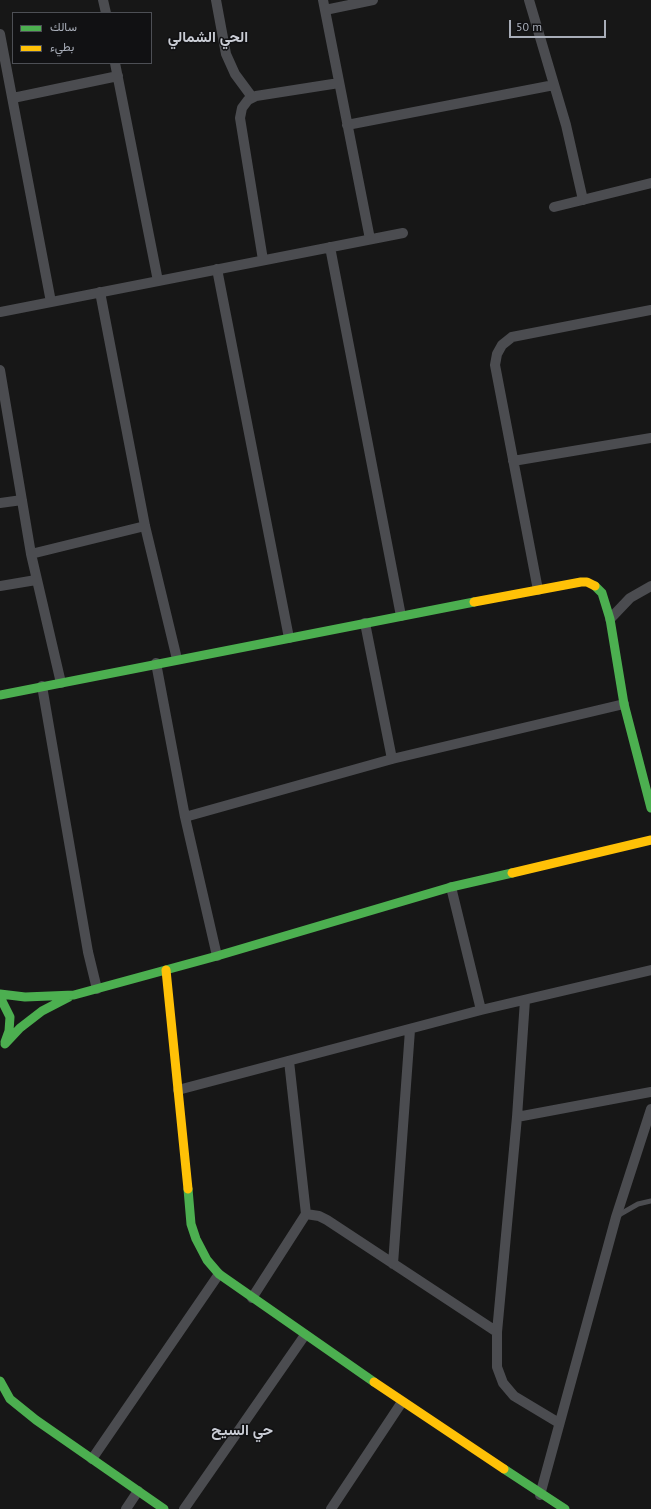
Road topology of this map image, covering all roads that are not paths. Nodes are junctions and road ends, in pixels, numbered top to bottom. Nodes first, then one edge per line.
1 (103, 0) edge
2 (216, 0) edge
3 (373, 0) edge
4 (529, 0) edge
5 (324, 5) edge
6 (106, 12) edge
7 (0, 34) edge
8 (115, 64) edge
9 (118, 76) junction
10 (339, 83) junction
11 (554, 85) junction
12 (252, 97) junction
13 (13, 98) junction
14 (347, 125) junction
15 (651, 183) edge
16 (583, 200) junction
17 (554, 207) dead end
18 (402, 233) dead end
19 (370, 239) junction
20 (330, 247) junction
21 (263, 260) junction
22 (217, 269) junction
23 (158, 281) junction
24 (100, 292) junction
25 (52, 302) junction
26 (651, 310) edge
27 (0, 312) edge
28 (0, 370) edge
29 (651, 438) edge
30 (513, 461) junction
31 (22, 500) junction
32 (0, 503) edge
33 (145, 526) junction
34 (31, 554) junction
35 (36, 580) junction
36 (0, 586) edge
37 (651, 586) edge
38 (538, 590) junction
39 (401, 616) junction
40 (610, 619) junction
41 (365, 623) junction
42 (289, 638) junction
43 (177, 659) junction
44 (156, 663) junction
45 (61, 683) junction
46 (42, 686) junction
47 (0, 695) edge
48 (624, 704) junction
49 (392, 760) junction
50 (651, 808) edge
51 (185, 817) junction
52 (651, 840) edge
53 (451, 887) junction
54 (217, 956) junction
55 (166, 970) junction
56 (651, 970) edge
57 (96, 988) junction
58 (0, 994) edge
59 (74, 995) junction
60 (0, 997) edge
61 (525, 1000) junction
62 (481, 1010) junction
63 (410, 1030) junction
64 (2, 1046) edge
65 (290, 1061) junction
66 (178, 1090) junction
67 (651, 1092) edge
68 (651, 1109) edge
69 (517, 1117) junction
70 (651, 1201) edge
71 (306, 1214) junction
72 (616, 1217) junction
73 (393, 1264) junction
74 (219, 1274) junction
75 (252, 1298) junction
76 (497, 1332) junction
77 (305, 1335) junction
78 (0, 1381) edge
79 (402, 1402) junction
80 (559, 1423) junction
81 (92, 1459) junction
82 (138, 1491) junction
83 (540, 1495) junction
84 (126, 1509) edge
85 (164, 1509) edge
86 (184, 1509) edge
87 (331, 1509) edge
88 (565, 1509) edge

1 - 6 street
2 - 12 street
3 - 5 street
4 - 11 street
5 - 10 street
7 - 13 street
8 - 9 street
9 - 13 street
9 - 23 street
10 - 12 street
10 - 14 street
11 - 14 street
11 - 16 street
12 - 21 street
13 - 25 street
14 - 19 street
15 - 16 street
16 - 17 street
18 - 19 street
19 - 20 street
20 - 21 street
20 - 39 street
21 - 22 street
22 - 23 street
22 - 42 street
23 - 24 street
24 - 25 street
24 - 33 street
25 - 27 street
26 - 30 street
28 - 31 street
29 - 30 street
30 - 38 street
31 - 32 street
31 - 34 street
33 - 34 street
33 - 43 street
34 - 35 street
35 - 36 street
35 - 45 street
37 - 40 street
38 - 39 street
38 - 40 street
39 - 41 street
40 - 48 street
41 - 42 street
41 - 49 street
42 - 43 street
43 - 44 street
44 - 45 street
44 - 51 street
45 - 46 street
46 - 47 street
46 - 57 street
48 - 49 street
48 - 50 street
49 - 51 street
51 - 54 street
52 - 53 street
53 - 54 street
53 - 62 street
54 - 55 street
55 - 57 street
55 - 66 street
56 - 61 street
57 - 59 street
58 - 59 street
59 - 64 street
60 - 64 street
61 - 62 street
61 - 69 street
62 - 63 street
63 - 65 street
63 - 73 street
65 - 66 street
65 - 71 street
66 - 74 street
67 - 69 street
68 - 72 street
69 - 76 street
70 - 72 lane
71 - 73 street
71 - 75 street
72 - 80 street
73 - 76 street
74 - 75 street
74 - 81 street
75 - 77 street
76 - 80 street
77 - 79 street
77 - 86 street
78 - 81 street
79 - 83 street
79 - 87 street
80 - 83 street
81 - 82 street
82 - 84 street
82 - 85 street
83 - 88 street

